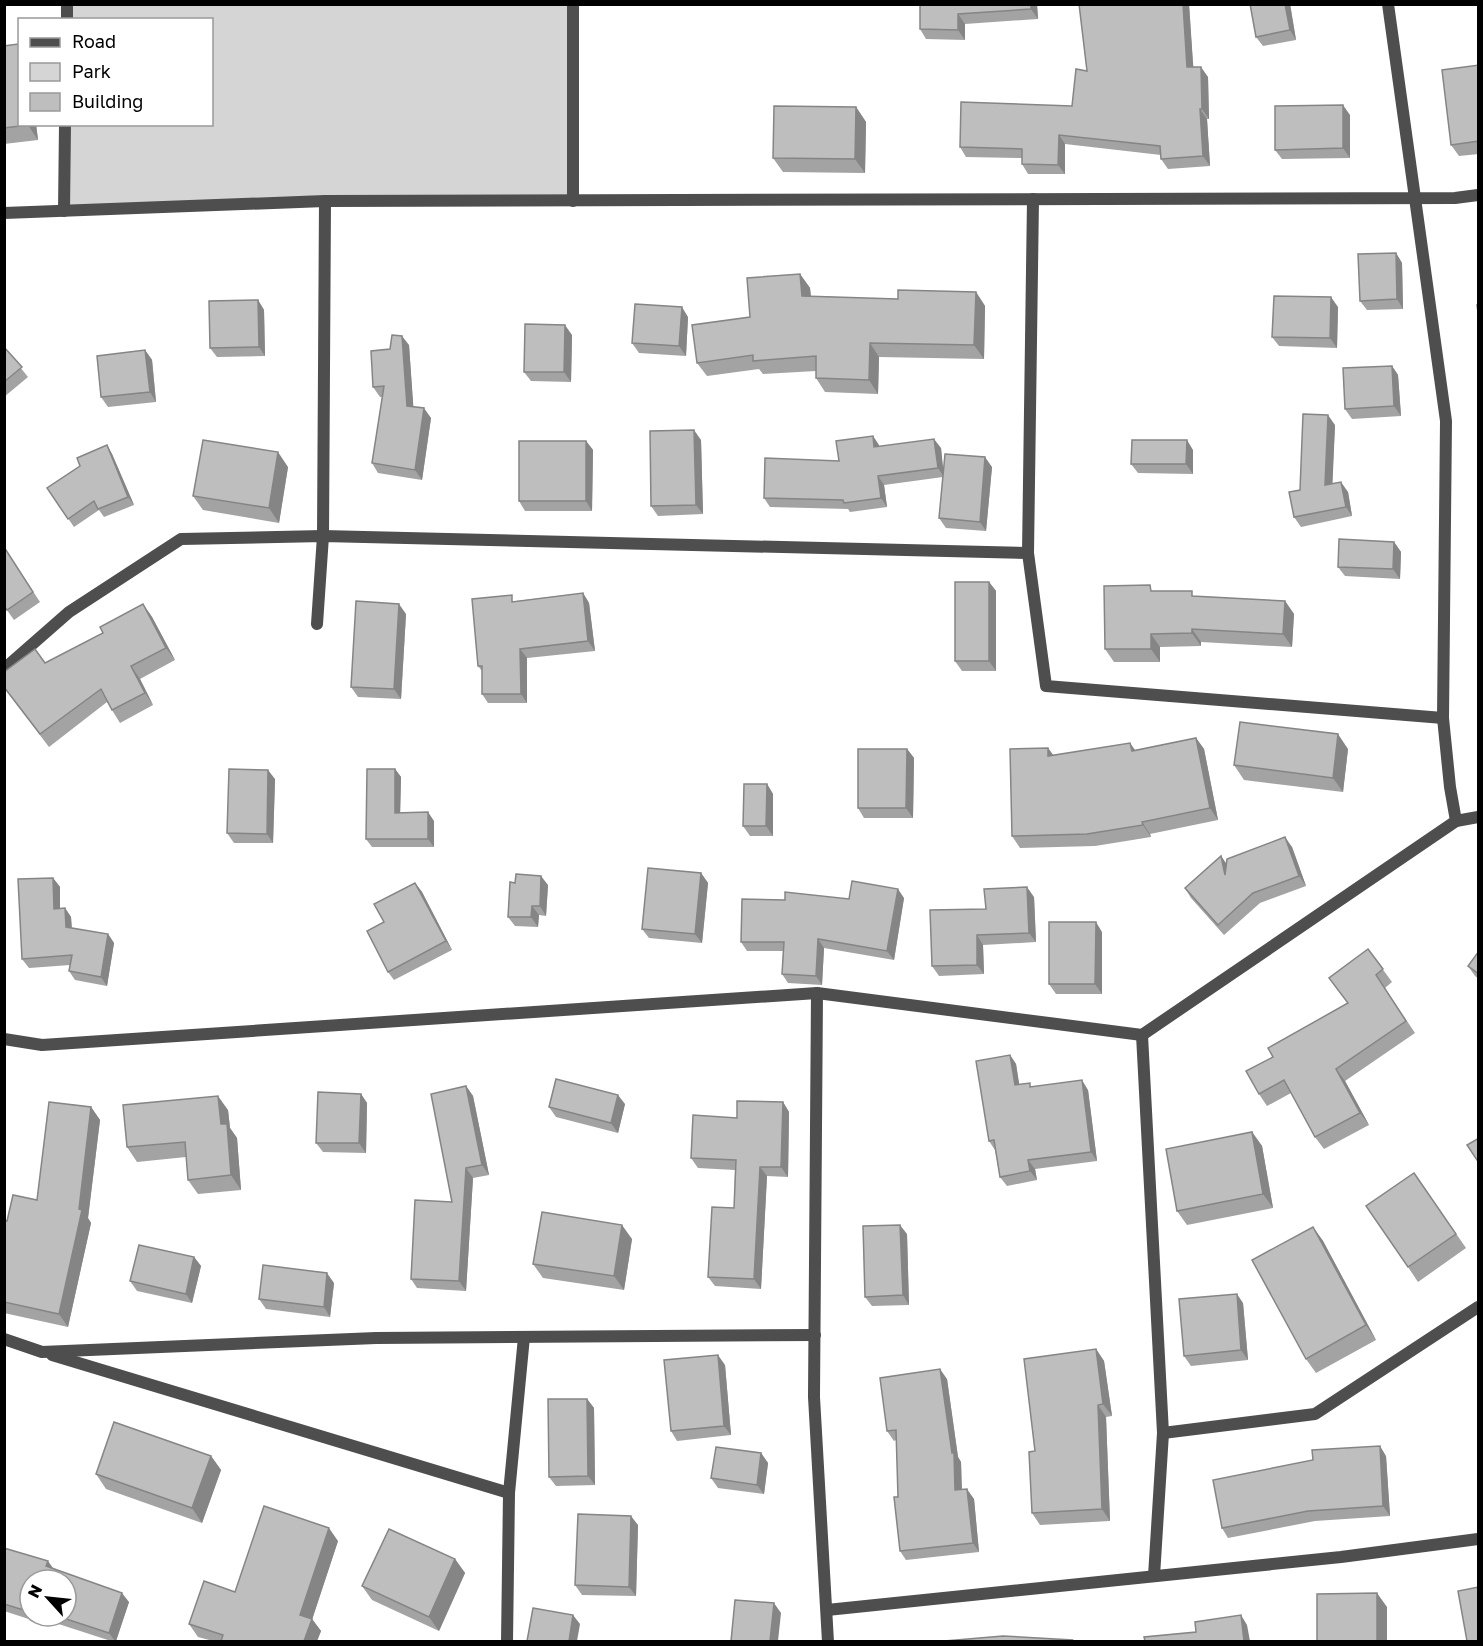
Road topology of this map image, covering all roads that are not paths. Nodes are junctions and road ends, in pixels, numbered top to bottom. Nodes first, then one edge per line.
1 (573, 4) edge
2 (1388, 4) edge
3 (65, 126) edge
4 (1479, 195) edge
5 (1415, 198) junction
6 (1033, 199) junction
7 (325, 201) junction
8 (573, 201) junction
9 (64, 211) junction
10 (4, 213) edge
11 (323, 536) junction
12 (1028, 554) junction
13 (317, 624) dead end
14 (4, 669) edge
15 (1443, 718) junction
16 (1479, 817) edge
17 (1456, 821) junction
18 (817, 993) junction
19 (1142, 1035) junction
20 (4, 1039) edge
21 (1479, 1307) edge
22 (815, 1335) junction
23 (524, 1337) junction
24 (4, 1338) edge
25 (42, 1352) junction
26 (1163, 1433) junction
27 (509, 1492) junction
28 (1479, 1539) edge
29 (1154, 1576) junction
30 (827, 1610) junction
31 (507, 1641) edge
32 (828, 1641) edge

1 - 8 street
2 - 5 street
3 - 9 street
4 - 5 street
5 - 6 street
5 - 15 street
6 - 8 street
6 - 12 street
7 - 8 street
7 - 9 street
7 - 11 street
9 - 10 street
11 - 12 street
11 - 13 street
11 - 14 street
12 - 15 street
15 - 17 street
16 - 17 street
17 - 19 street
18 - 19 street
18 - 20 street
18 - 22 street
19 - 26 street
21 - 26 street
22 - 23 street
22 - 30 street
23 - 25 street
23 - 27 street
24 - 25 street
25 - 27 street
26 - 29 street
27 - 31 street
28 - 29 street
29 - 30 street
30 - 32 street

